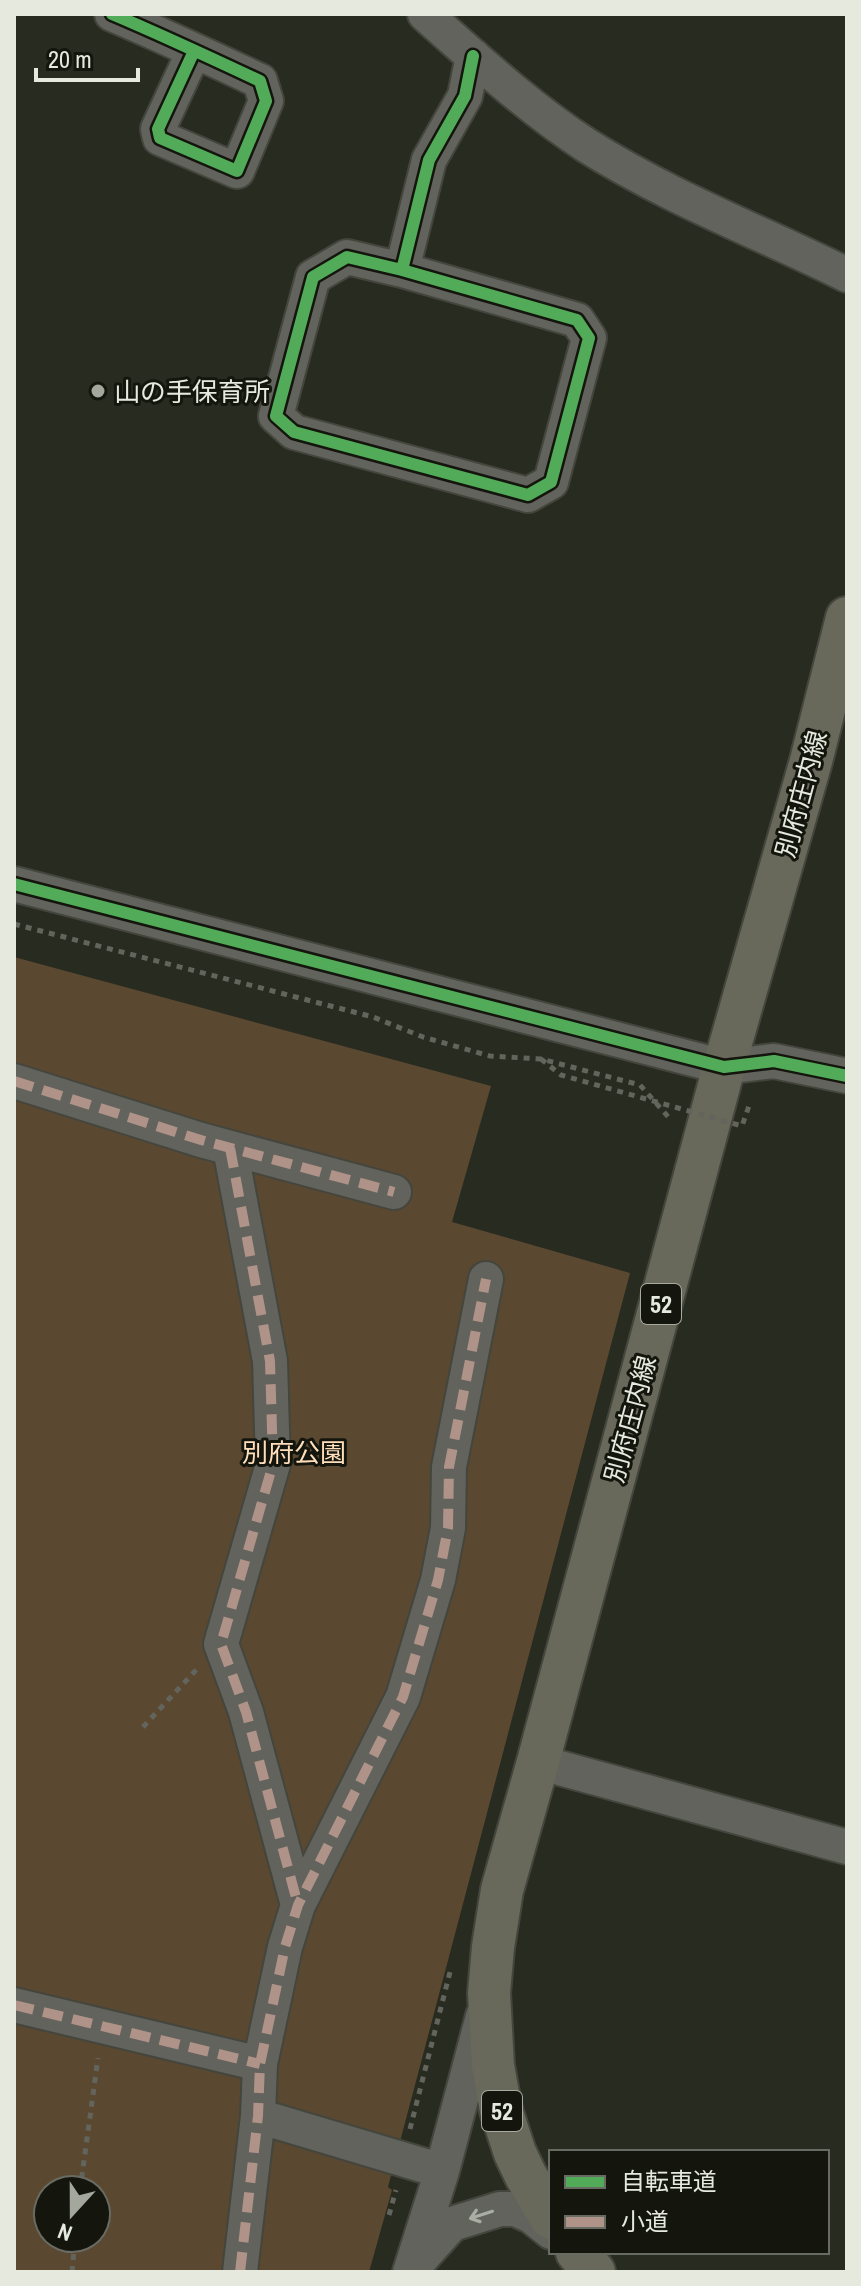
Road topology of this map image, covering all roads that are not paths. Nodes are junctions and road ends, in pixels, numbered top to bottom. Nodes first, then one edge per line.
1 (425, 14) edge
2 (122, 16) edge
3 (194, 51) dead end
4 (473, 56) junction
5 (402, 270) junction
6 (847, 275) edge
7 (847, 618) edge
8 (14, 884) edge
9 (724, 1067) junction
10 (847, 1076) edge
11 (14, 1081) edge
12 (230, 1148) junction
13 (394, 1192) dead end
14 (486, 1279) dead end
15 (538, 1762) junction
16 (847, 1847) edge
17 (298, 1905) junction
18 (489, 1993) junction
19 (14, 2005) edge
20 (260, 2064) junction
21 (258, 2116) junction
22 (442, 2171) junction
23 (549, 2215) edge
24 (549, 2231) edge
25 (240, 2272) edge
26 (410, 2272) edge

1 - 4 street
2 - 3 street
4 - 5 street
4 - 6 street
5 - 5 street
7 - 9 main road, 別府庄内線 / 52
8 - 9 street
9 - 10 street
9 - 15 main road, 別府庄内線 / 52
11 - 12 street
12 - 13 street
12 - 17 street
14 - 17 street
15 - 16 street
15 - 18 main road, 別府庄内線 / 52
17 - 20 street
18 - 22 street
18 - 23 main road, 別府庄内線 / 52
19 - 20 street
20 - 21 street
21 - 22 street
21 - 25 street
22 - 26 street
24 -> 26 street

